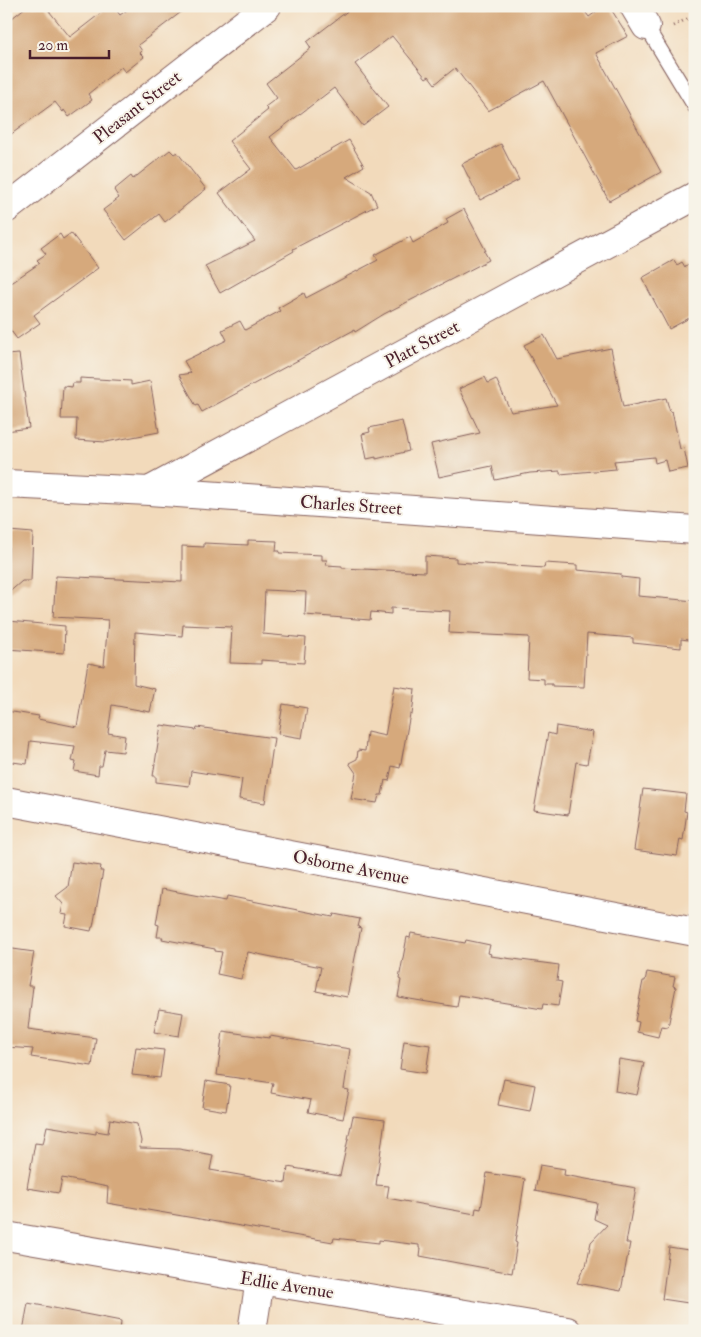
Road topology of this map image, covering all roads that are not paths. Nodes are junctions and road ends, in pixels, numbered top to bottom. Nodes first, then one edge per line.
1 (267, 6) edge
2 (640, 16) edge
3 (695, 107) edge
4 (695, 196) edge
5 (6, 209) edge
6 (6, 484) edge
7 (149, 491) junction
8 (695, 530) edge
9 (6, 802) edge
10 (695, 932) edge
11 (6, 1236) edge
12 (260, 1280) junction
13 (252, 1331) edge
14 (567, 1331) edge

1 - 5 street, Pleasant Street
2 - 3 lane
4 - 7 street, Platt Street
6 - 7 street, Charles Street
7 - 8 street, Charles Street
9 - 10 street, Osborne Avenue
11 - 12 street, Edlie Avenue
12 - 13 street
12 - 14 street, Edlie Avenue

